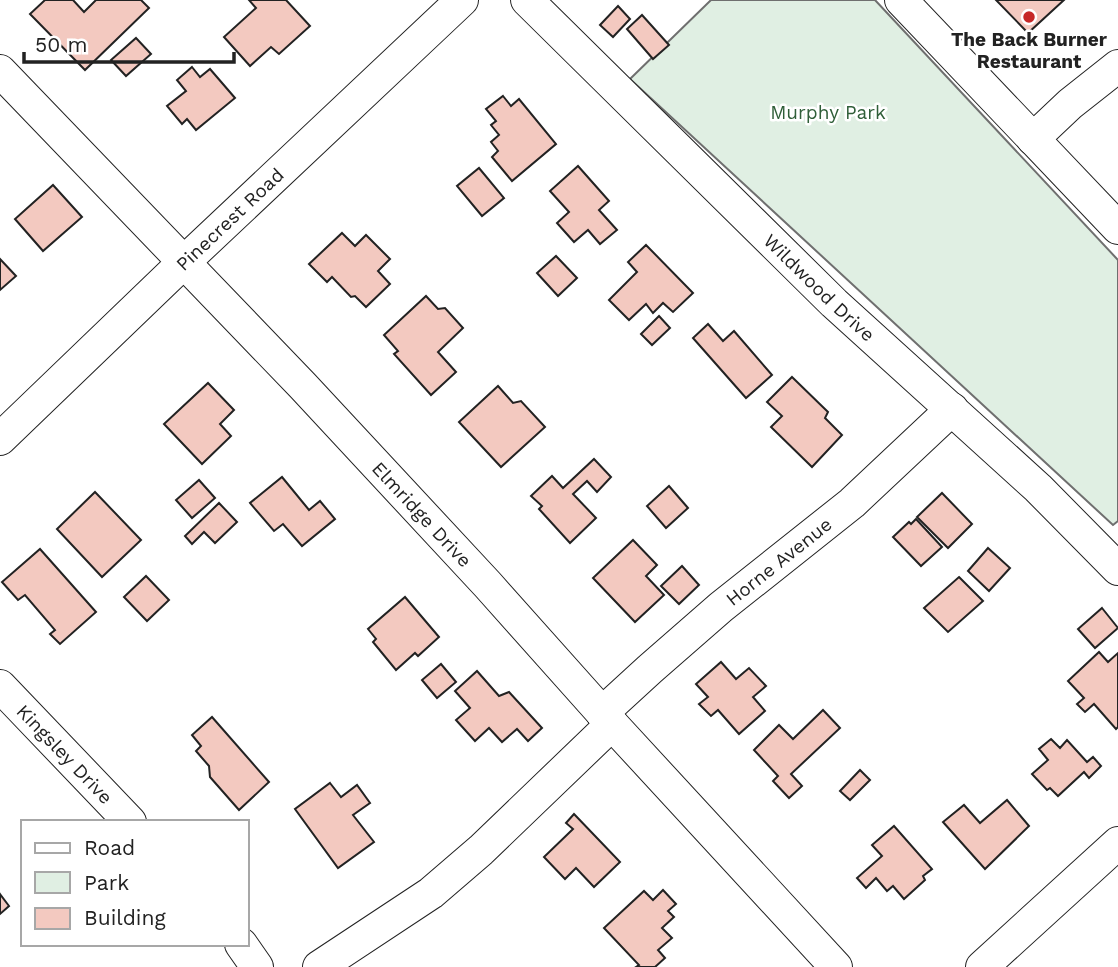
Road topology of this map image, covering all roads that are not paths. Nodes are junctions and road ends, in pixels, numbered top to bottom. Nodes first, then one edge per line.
1 (462, 0) edge
2 (527, 0) edge
3 (901, 0) edge
4 (1118, 66) edge
5 (0, 71) edge
6 (1033, 139) junction
7 (1118, 228) edge
8 (184, 261) junction
9 (952, 409) junction
10 (0, 439) edge
11 (1118, 569) edge
12 (0, 686) edge
13 (607, 719) junction
14 (128, 820) edge
15 (1118, 842) edge
16 (242, 946) edge
17 (257, 967) edge
18 (319, 967) edge
19 (836, 967) edge
20 (982, 967) edge

1 - 8 street, Pinecrest Road
2 - 9 street, Wildwood Drive
3 - 6 street
4 - 6 street
5 - 8 street, Elmridge Drive
6 - 7 street
8 - 10 street, Pinecrest Road
8 - 13 street, Elmridge Drive
9 - 11 street, Wildwood Drive
9 - 13 street, Horne Avenue
12 - 14 street, Kingsley Drive
13 - 18 street, Horne Avenue
13 - 19 street, Elmridge Drive
15 - 20 street
16 - 17 street

